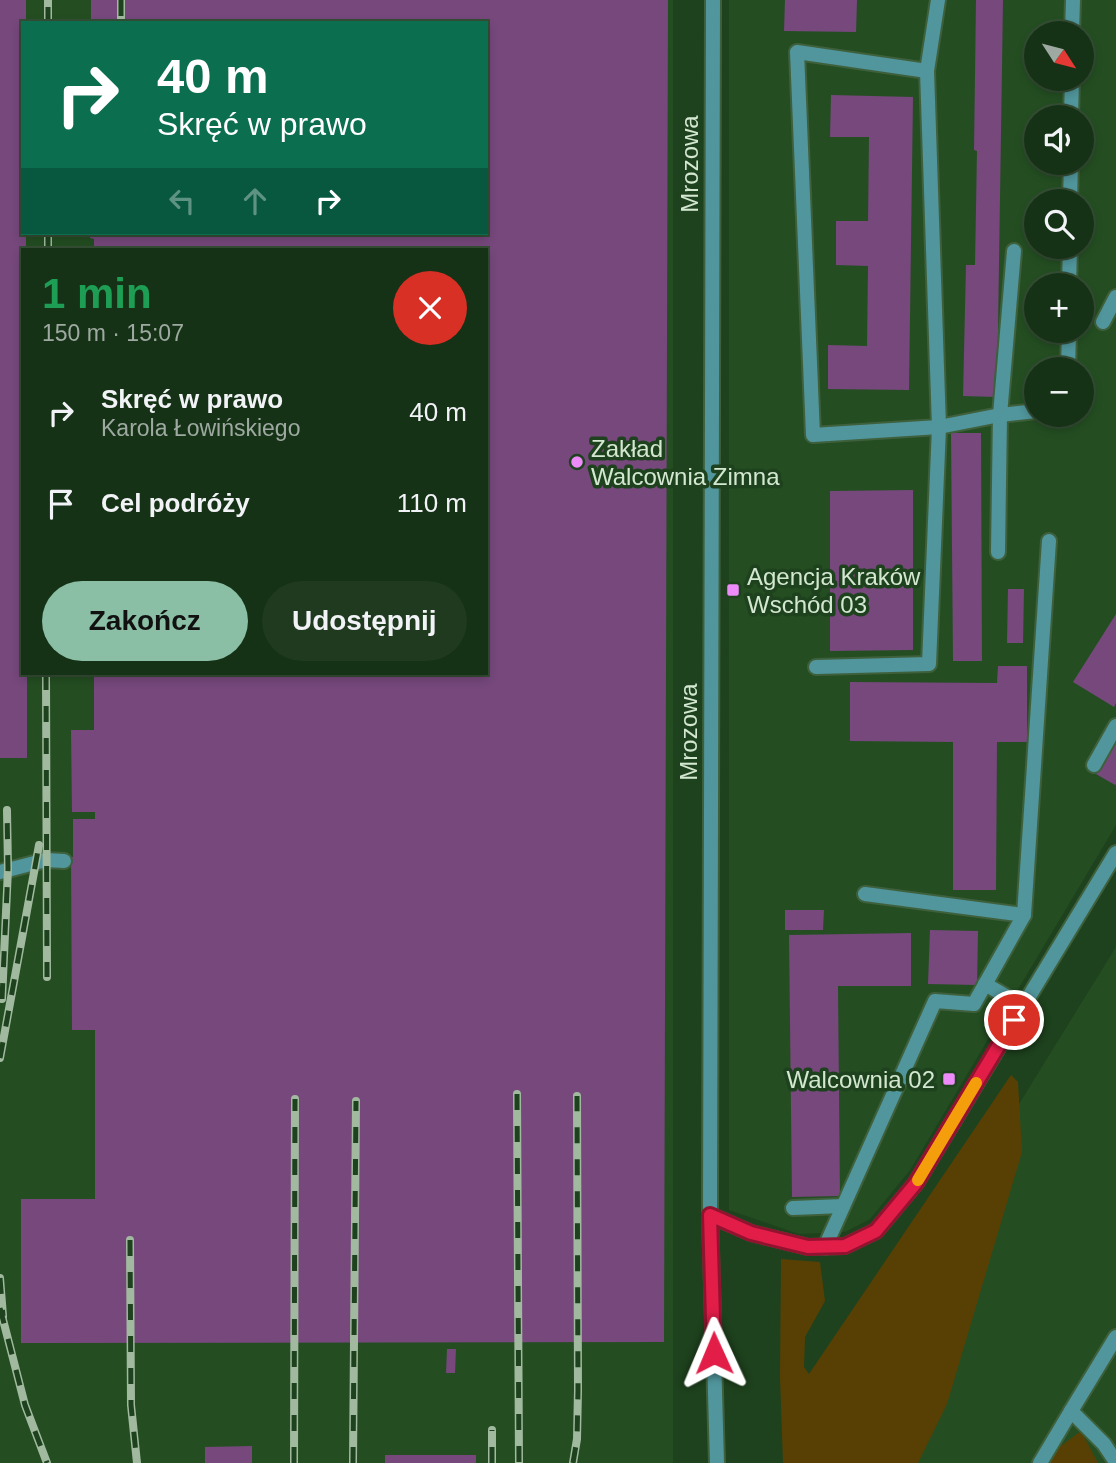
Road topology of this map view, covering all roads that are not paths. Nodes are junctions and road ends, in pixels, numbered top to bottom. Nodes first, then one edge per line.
1 (713, 0) edge
2 (938, 0) edge
3 (1073, 0) edge
4 (1072, 21) edge
5 (927, 71) junction
6 (1014, 251) dead end
7 (1116, 297) edge
8 (1103, 322) dead end
9 (1024, 412) edge
10 (1000, 415) junction
11 (939, 427) junction
12 (1049, 541) dead end
13 (999, 552) dead end
14 (816, 667) dead end
15 (1116, 726) edge
16 (1094, 765) dead end
17 (1116, 853) edge
18 (64, 861) dead end
19 (0, 872) edge
20 (865, 894) dead end
21 (1024, 915) junction
22 (985, 984) junction
23 (1023, 1006) junction
24 (843, 1206) junction
25 (793, 1208) dead end
26 (710, 1215) junction
27 (825, 1247) junction
28 (1116, 1337) edge
29 (1071, 1411) junction
30 (1116, 1462) edge
31 (717, 1463) edge
32 (1040, 1463) edge

1 - 26 street, Mrozowa
2 - 5 street
3 - 4 street
5 - 11 street
5 - 11 street
6 - 10 street
7 - 8 street
9 - 10 street
10 - 11 street
10 - 13 street
11 - 14 street
12 - 21 street
15 - 16 street
17 - 23 street
18 - 19 street
20 - 21 street
21 - 22 street
22 - 23 street
22 - 24 street
23 - 27 street
24 - 25 street
24 - 27 street
26 - 27 street
26 - 31 street, Mrozowa
28 - 29 street
29 - 30 street
29 - 32 street

